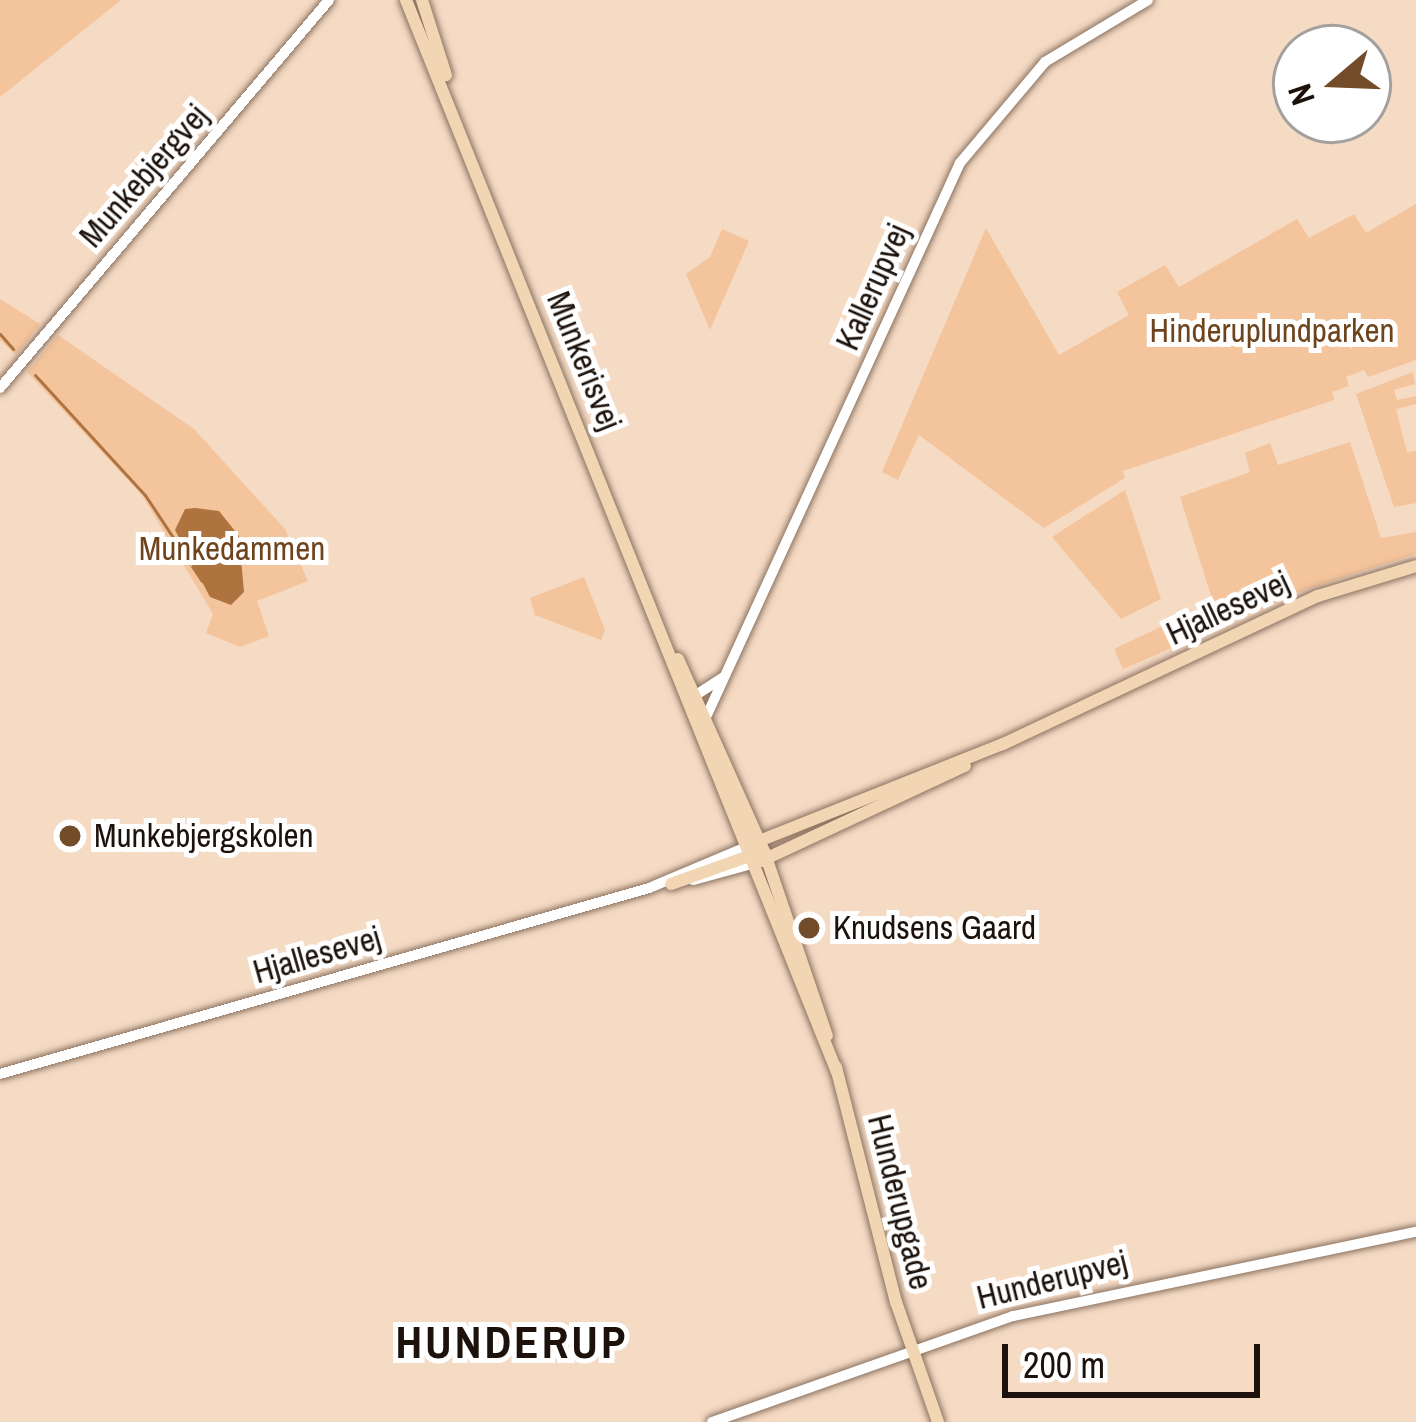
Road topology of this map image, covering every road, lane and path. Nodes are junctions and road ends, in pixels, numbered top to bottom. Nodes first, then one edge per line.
1 (329, 0) edge
2 (406, 0) edge
3 (419, 0) edge
4 (1148, 0) edge
5 (460, 122) junction
6 (0, 388) edge
7 (1416, 566) edge
8 (658, 621) junction
9 (734, 666) junction
10 (696, 694) junction
11 (707, 715) junction
12 (1003, 744) junction
13 (754, 854) junction
14 (671, 884) joint
15 (650, 887) junction
16 (837, 1072) junction
17 (0, 1074) edge
18 (1416, 1232) edge
19 (910, 1346) junction
20 (712, 1422) edge
21 (938, 1422) edge

1 - 6 street, Munkebjergvej
2 - 5 main road, Munkerisvej
3 - 5 main road, Munkerisvej
4 - 9 street, Kallerupvej
5 - 8 main road, Munkerisvej
7 - 12 main road, Hjallesevej
8 - 10 main road, Munkerisvej
8 - 13 main road, Munkerisvej
9 - 10 street, Kallerupvej
9 - 11 street, Kallerupvej
10 - 11 main road, Munkerisvej
11 - 13 main road, Munkerisvej
12 - 13 main road, Hjallesevej
12 - 13 main road, Hjallesevej
13 - 14 main road
13 - 15 street, Hjallesevej
13 - 16 main road, Hunderupgade
13 - 16 main road, Hunderupgade
14 - 15 street, Hjallesevej
15 - 17 street, Hjallesevej
16 - 19 main road, Hunderupgade
18 - 19 street, Hunderupvej
19 - 20 street, Hunderupvej
19 - 21 main road, Hunderupgade

